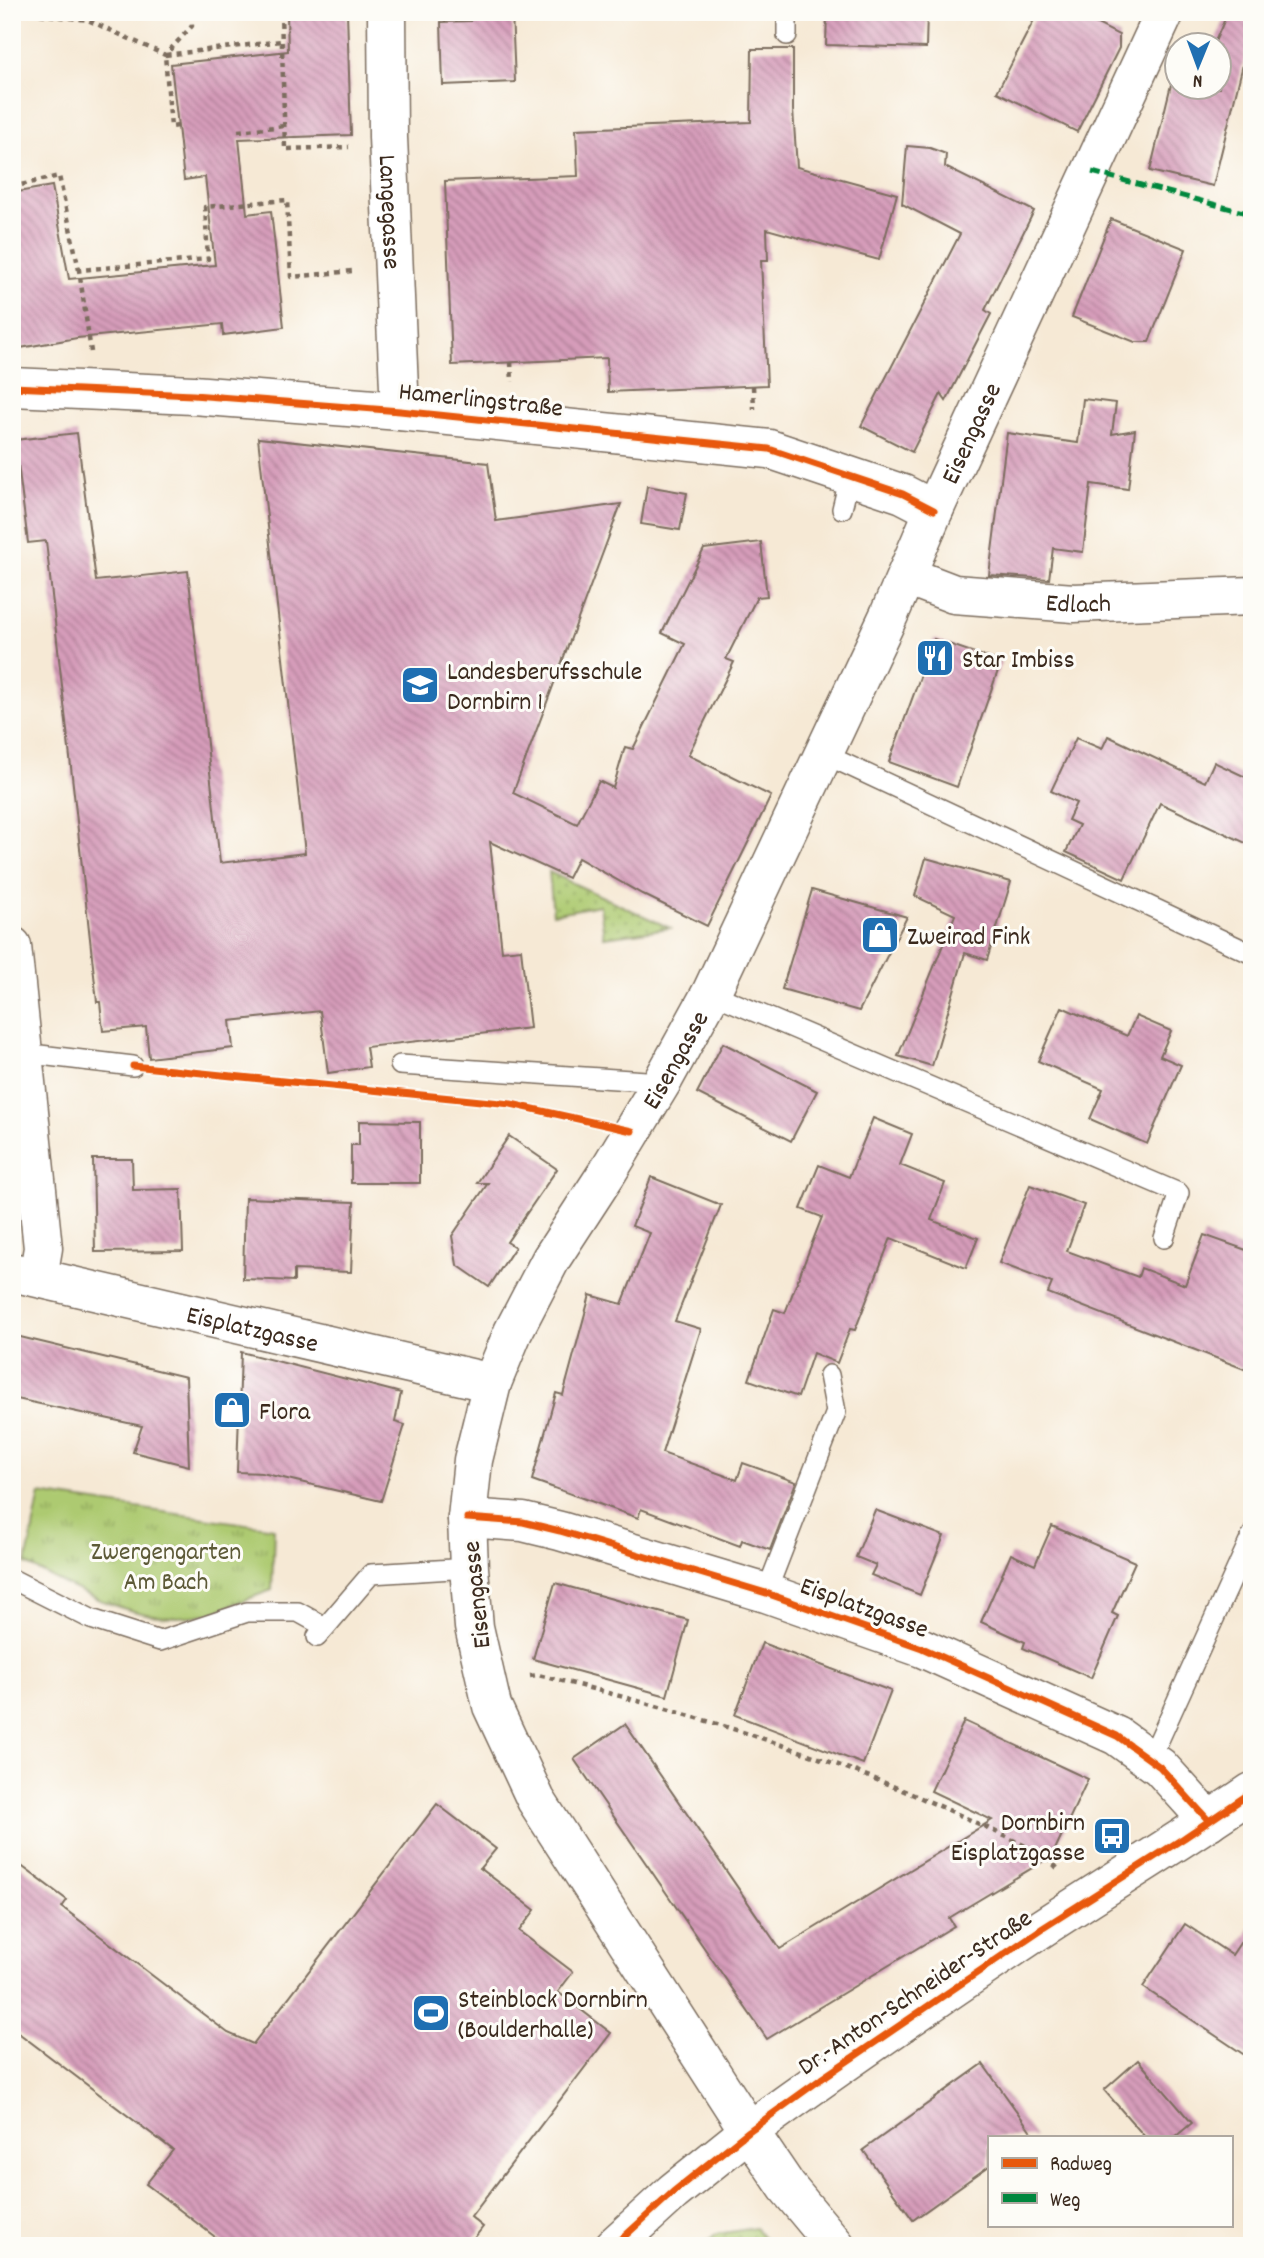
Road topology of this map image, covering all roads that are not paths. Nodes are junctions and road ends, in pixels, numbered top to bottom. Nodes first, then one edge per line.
1 (387, 12) edge
2 (787, 12) edge
3 (1165, 12) edge
4 (787, 35) dead end
5 (12, 387) edge
6 (400, 411) junction
7 (934, 510) junction
8 (907, 576) junction
9 (1252, 596) edge
10 (824, 754) junction
11 (12, 946) edge
12 (1252, 954) edge
13 (711, 993) junction
14 (23, 1053) junction
15 (400, 1065) dead end
16 (133, 1066) dead end
17 (662, 1082) junction
18 (1164, 1238) dead end
19 (25, 1275) edge
20 (829, 1375) dead end
21 (492, 1383) junction
22 (467, 1518) junction
23 (1252, 1535) edge
24 (468, 1568) junction
25 (12, 1579) edge
26 (766, 1593) junction
27 (1150, 1760) junction
28 (1252, 1792) edge
29 (1209, 1821) junction
30 (749, 2131) junction
31 (614, 2246) edge
32 (836, 2246) edge

1 - 6 street, Langegasse
2 - 4 lane
3 - 7 street, Eisengasse
5 - 6 street, Hamerlingstraße
6 - 7 street, Hamerlingstraße
7 - 8 street, Eisengasse
8 - 9 street, Edlach
8 - 10 street, Eisengasse
10 - 12 lane
10 - 13 street, Eisengasse
11 - 14 street
13 - 17 street, Eisengasse
13 - 18 lane
14 - 16 lane
14 - 19 street
15 - 17 lane
17 - 21 street, Eisengasse
19 - 21 street, Eisplatzgasse
20 - 26 lane
21 - 22 street, Eisengasse
22 - 24 street, Eisengasse
22 - 26 street, Eisplatzgasse
23 - 27 lane
24 - 25 lane
24 - 30 street, Eisengasse
26 - 27 street, Eisplatzgasse
27 - 29 street, Eisplatzgasse
28 - 29 street, Dr.-Anton-Schneider-Straße
29 - 30 street, Dr.-Anton-Schneider-Straße
30 - 31 street, Dr.-Anton-Schneider-Straße
30 - 32 street, Eisengasse

